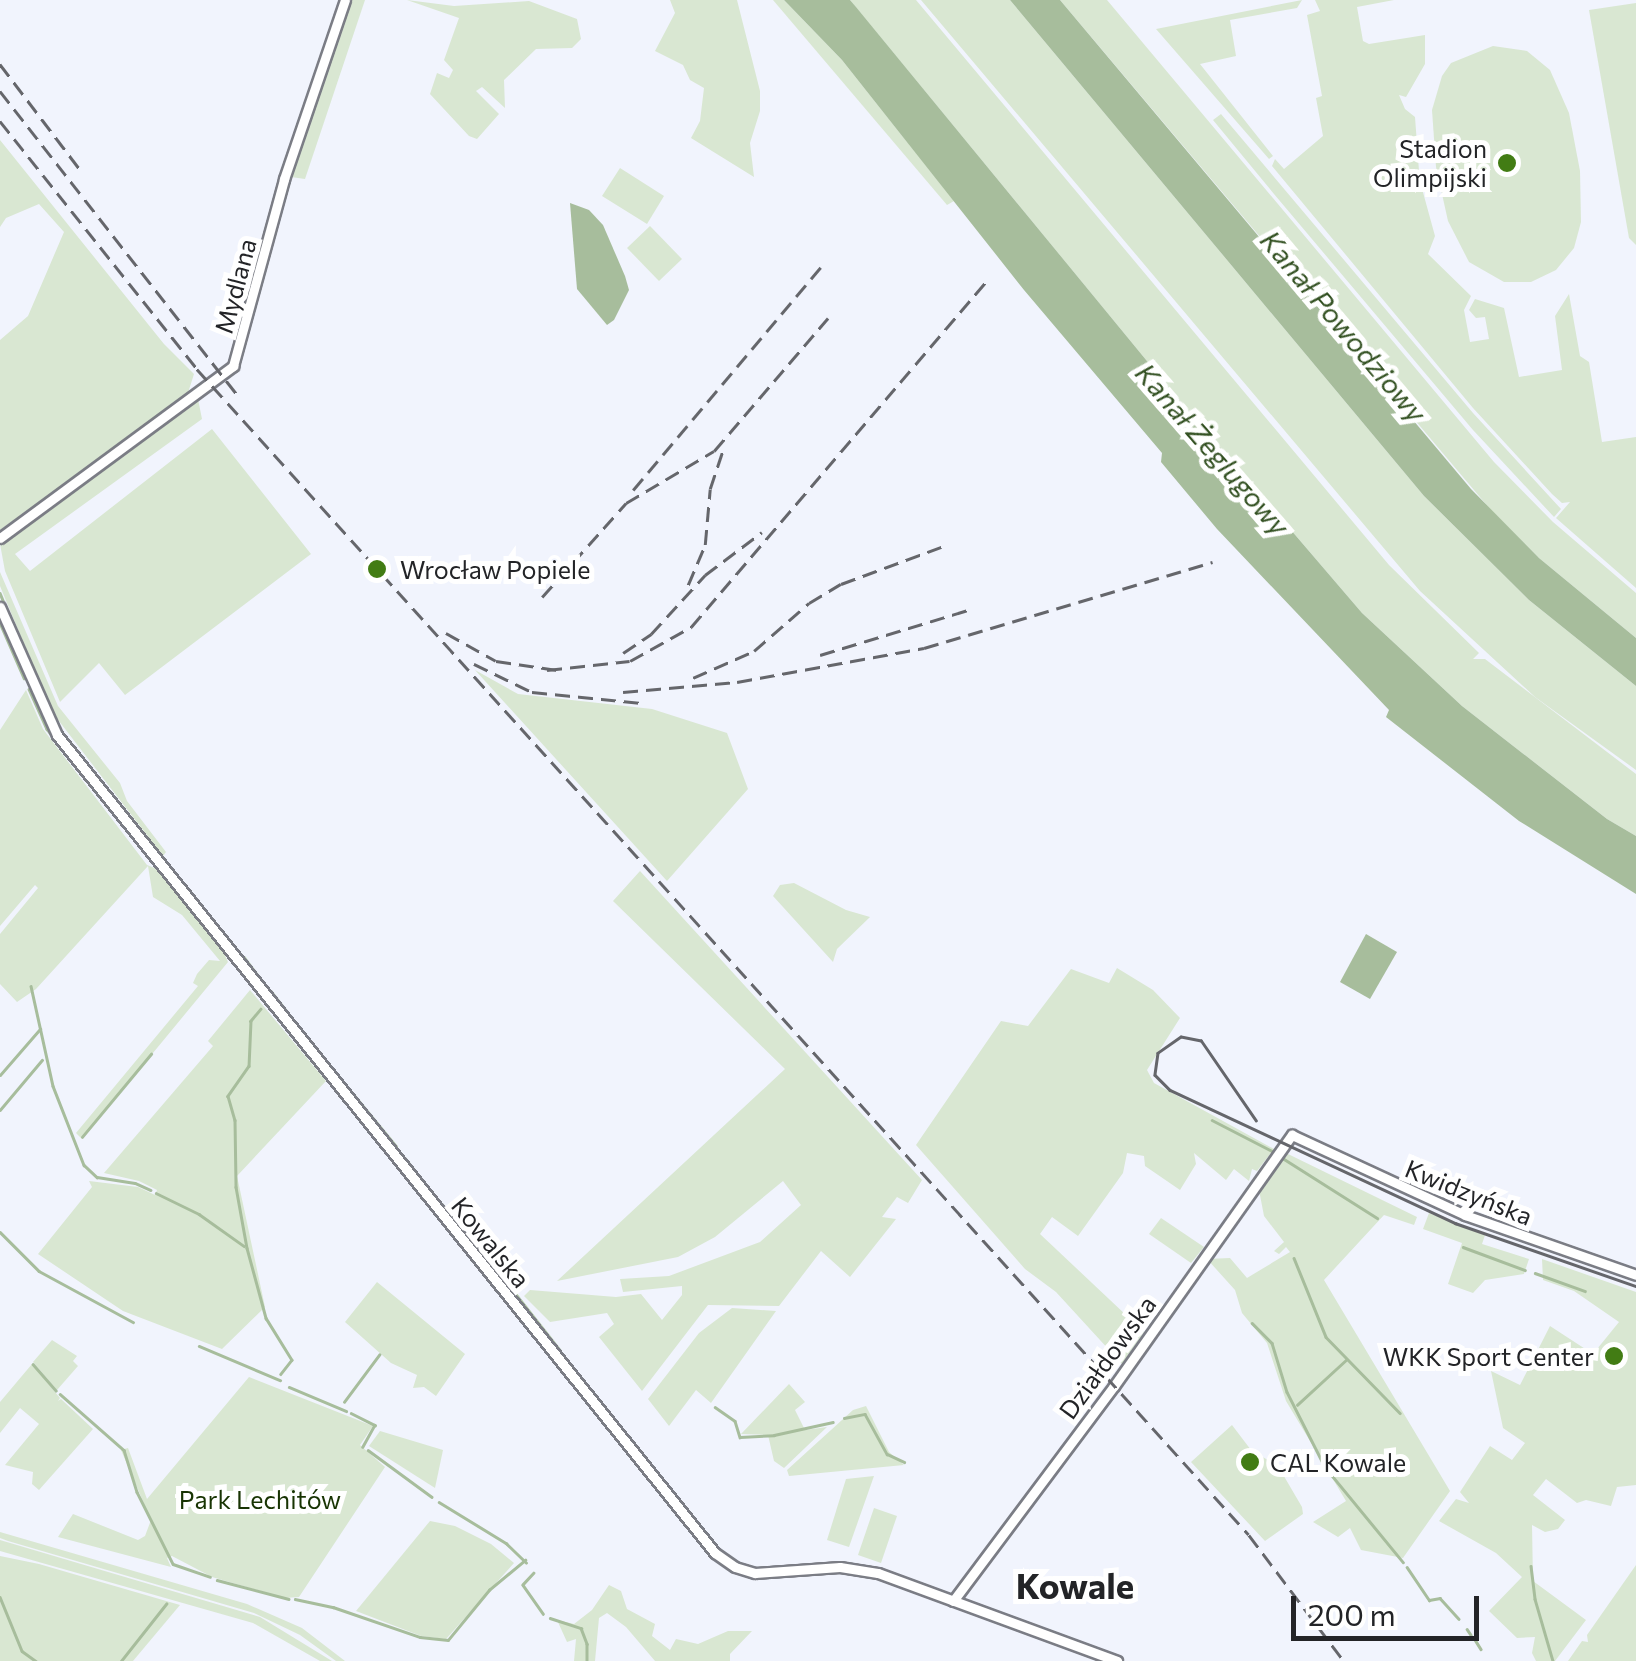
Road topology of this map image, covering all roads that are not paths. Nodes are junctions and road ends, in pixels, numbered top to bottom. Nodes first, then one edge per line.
1 (344, 0) edge
2 (0, 537) edge
3 (0, 607) edge
4 (1292, 1135) joint
5 (1636, 1275) edge
6 (953, 1600) junction
7 (1118, 1661) edge

1 - 2 street, Mydlana
3 - 6 street, Kowalska
4 - 5 street, Kwidzyńska
4 - 6 street, Działdowska
6 - 7 street, Kowalska

